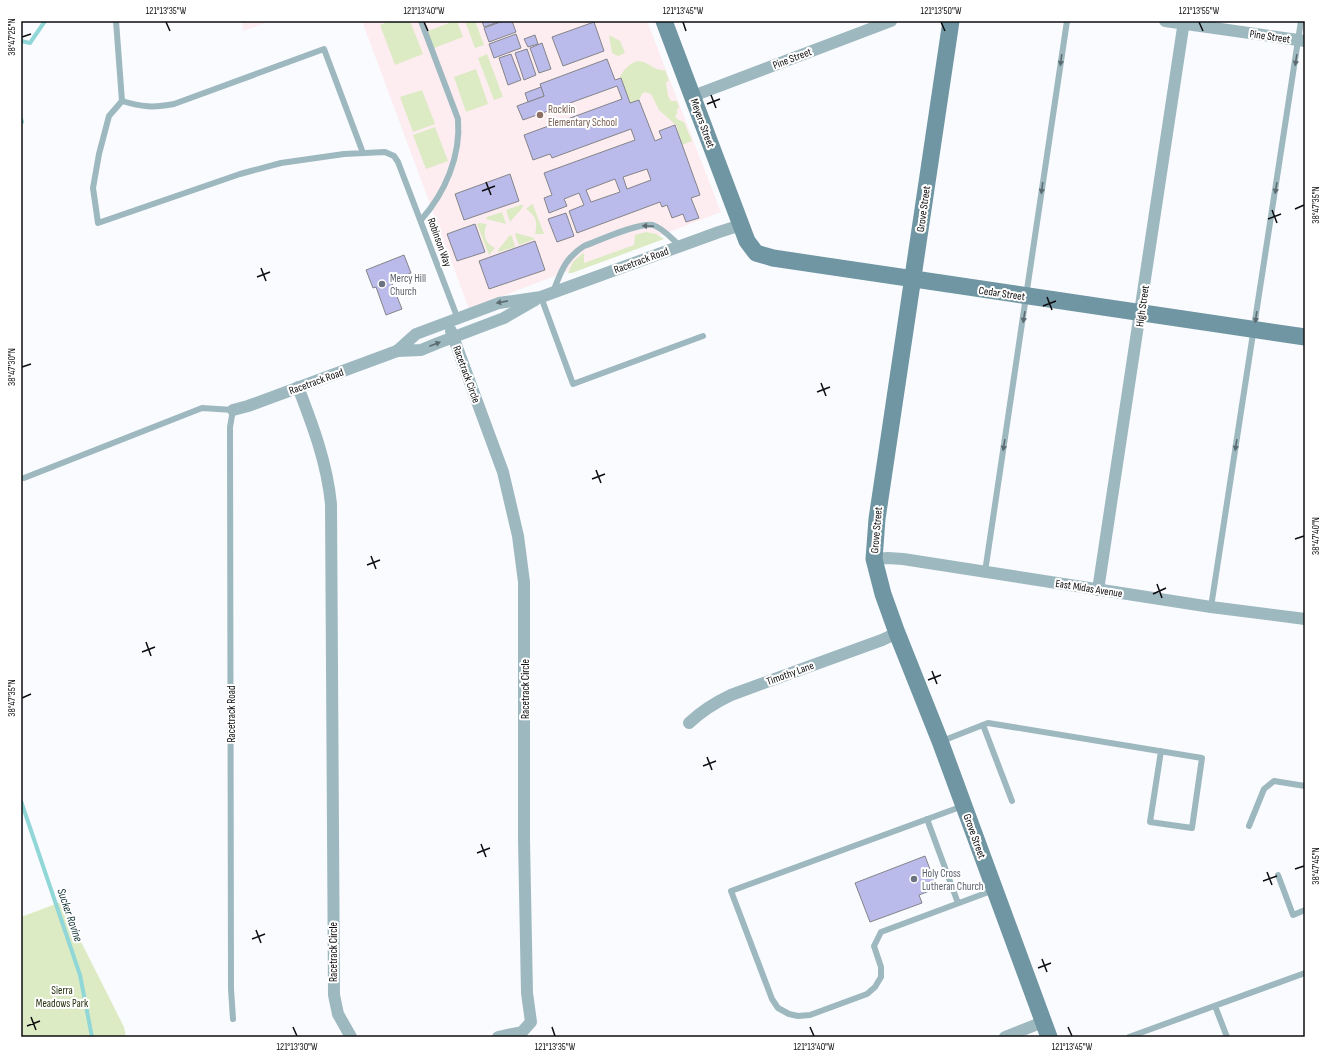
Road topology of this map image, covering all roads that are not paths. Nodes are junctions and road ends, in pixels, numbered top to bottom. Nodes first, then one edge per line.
1 (116, 21) edge
2 (421, 21) edge
3 (664, 21) edge
4 (891, 21) edge
5 (951, 21) edge
6 (1066, 21) edge
7 (1165, 21) edge
8 (1302, 21) edge
9 (1184, 22) edge
10 (1302, 40) edge
11 (693, 96) junction
12 (122, 101) junction
13 (363, 153) junction
14 (421, 220) junction
15 (741, 225) junction
16 (680, 246) junction
17 (912, 280) junction
18 (553, 292) junction
19 (1027, 296) junction
20 (541, 297) junction
21 (1141, 313) junction
22 (453, 329) junction
23 (1254, 330) junction
24 (703, 336) dead end
25 (1305, 337) edge
26 (398, 351) junction
27 (298, 387) junction
28 (233, 410) junction
29 (24, 478) dead end
30 (874, 559) junction
31 (985, 572) junction
32 (1098, 590) junction
33 (1211, 607) junction
34 (1305, 619) edge
35 (897, 633) junction
36 (689, 723) dead end
37 (983, 725) junction
38 (940, 741) junction
39 (1161, 751) junction
40 (1305, 786) edge
41 (1012, 801) dead end
42 (964, 806) junction
43 (927, 819) junction
44 (1249, 826) dead end
45 (1278, 875) dead end
46 (994, 890) junction
47 (958, 903) junction
48 (1305, 910) edge
49 (1305, 973) edge
50 (1215, 1006) junction
51 (233, 1019) dead end
52 (1046, 1030) edge
53 (351, 1037) edge
54 (498, 1037) edge
55 (1005, 1037) edge
56 (1129, 1037) edge
57 (1227, 1037) edge

1 - 12 lane
2 - 14 lane
3 - 11 street, Meyers Street
4 - 11 street, Pine Street
5 - 17 street, Grove Street
6 -> 19 lane
7 - 9 street, Pine Street
8 - 10 lane
9 - 10 street, Pine Street
9 - 21 street, High Street
10 -> 23 lane
11 - 15 street, Meyers Street
12 - 13 lane
12 - 13 lane
13 - 14 lane, Robinson Way
14 - 22 lane, Robinson Way
15 - 16 street, Racetrack Road
15 - 17 street, Cedar Street
16 - 18 street, Racetrack Road
16 -> 18 lane
17 - 19 street, Cedar Street
17 - 30 street, Grove Street
18 - 20 street, Racetrack Road
19 - 21 street, Cedar Street
19 -> 31 lane
20 - 22 street, Racetrack Road
20 -> 22 street, Racetrack Road
20 - 24 lane
21 - 23 street, Cedar Street
21 - 32 street, High Street
26 -> 22 street, Racetrack Road
22 - 26 street, Racetrack Road
22 - 54 street, Racetrack Circle
23 - 25 street, Cedar Street
23 -> 33 lane
26 - 27 street, Racetrack Road
27 - 28 street, Racetrack Road
27 - 53 street, Racetrack Circle
28 - 29 lane, Racetrack Road
28 - 51 lane, Racetrack Road
30 - 31 street, East Midas Avenue
30 - 35 street, Grove Street
31 - 32 street, East Midas Avenue
32 - 33 street, East Midas Avenue
33 - 34 street, East Midas Avenue
35 - 36 street, Timothy Lane
35 - 38 street, Grove Street
37 - 38 lane
37 - 39 lane
37 - 41 lane
38 - 42 street, Grove Street
39 - 39 lane
40 - 44 lane
42 - 43 lane
42 - 46 street, Grove Street
43 - 47 lane
43 - 47 lane
45 - 48 lane
46 - 47 lane
46 - 52 street, Grove Street
49 - 50 lane
50 - 56 lane
50 - 57 lane
52 - 55 street

